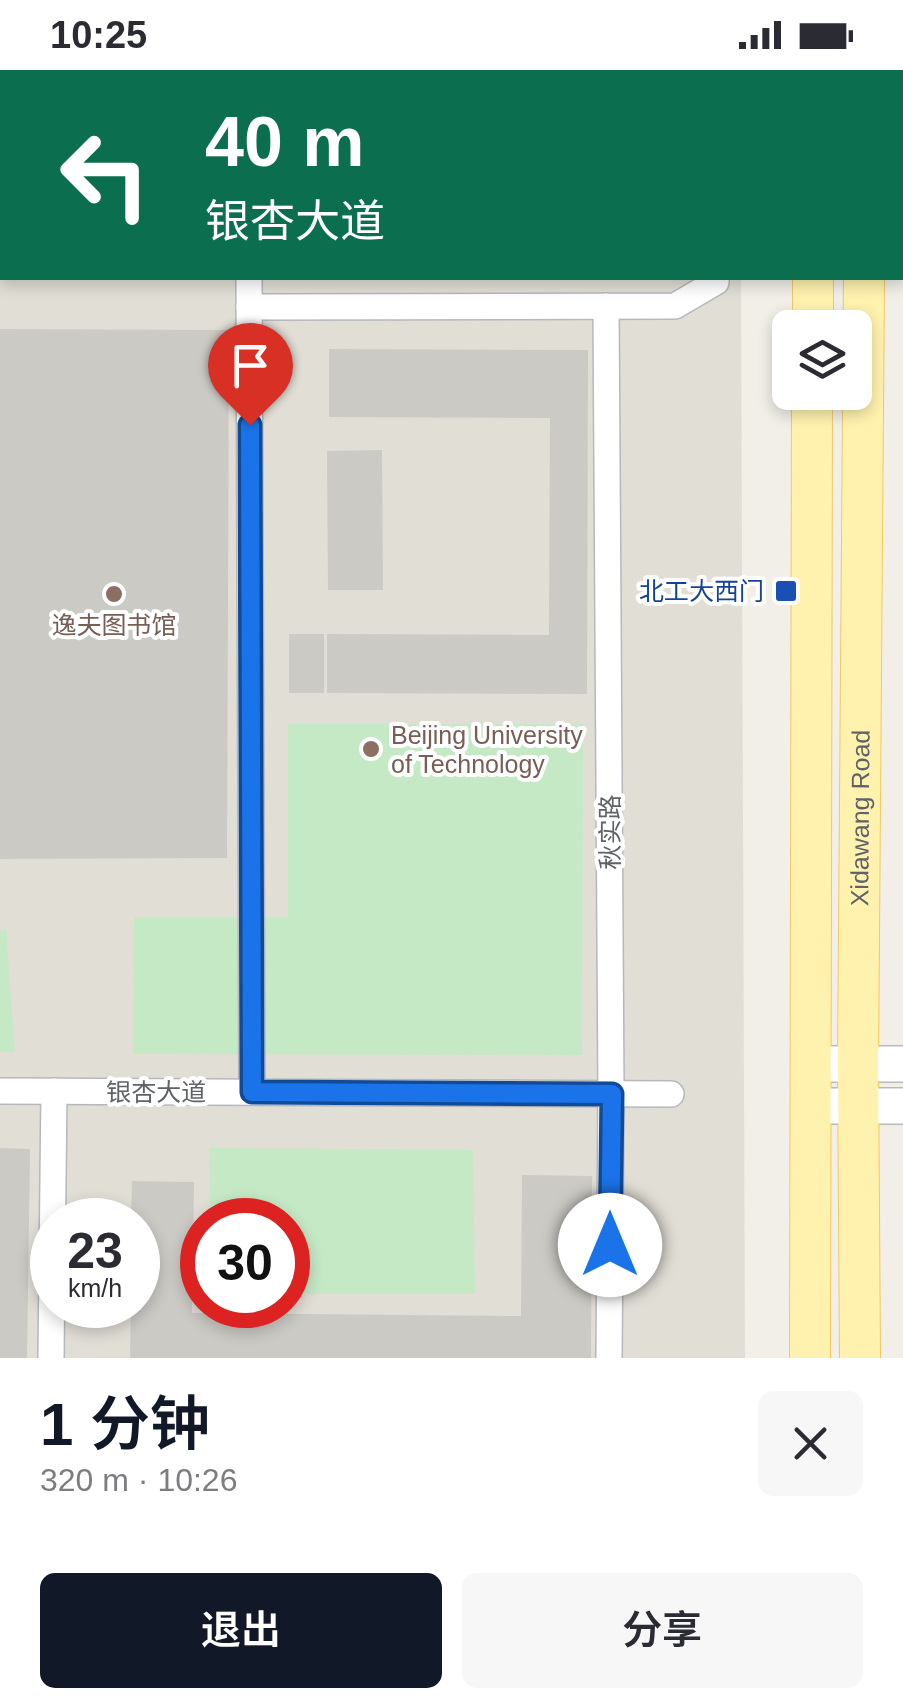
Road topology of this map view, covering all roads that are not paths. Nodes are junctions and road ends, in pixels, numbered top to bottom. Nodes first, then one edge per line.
1 (249, 280) edge
2 (716, 280) edge
3 (813, 280) edge
4 (864, 280) edge
5 (606, 306) junction
6 (249, 307) junction
7 (812, 310) edge
8 (812, 410) edge
9 (811, 1064) junction
10 (858, 1064) junction
11 (903, 1064) edge
12 (0, 1091) edge
13 (54, 1091) junction
14 (252, 1092) junction
15 (612, 1094) junction
16 (672, 1094) dead end
17 (811, 1106) junction
18 (859, 1106) junction
19 (903, 1106) edge
20 (51, 1358) edge
21 (610, 1358) edge
22 (810, 1358) edge
23 (860, 1358) edge

1 - 6 street
2 - 5 street
3 - 7 main road
4 - 10 main road, Xidawang Road
5 - 6 street
5 - 15 street, 秋实路
6 - 14 street
8 - 9 main road, Xidawang Road
9 - 10 street
9 - 17 main road, Xidawang Road
10 - 11 street
10 - 18 main road, Xidawang Road
12 - 13 street, 银杏大道
13 - 14 street, 银杏大道
13 - 20 street
14 - 15 street, 银杏大道
15 - 16 street, 银杏大道
15 - 21 street, 秋实路
17 - 18 street
17 - 22 main road, Xidawang Road
18 - 19 street
18 - 23 main road, Xidawang Road

